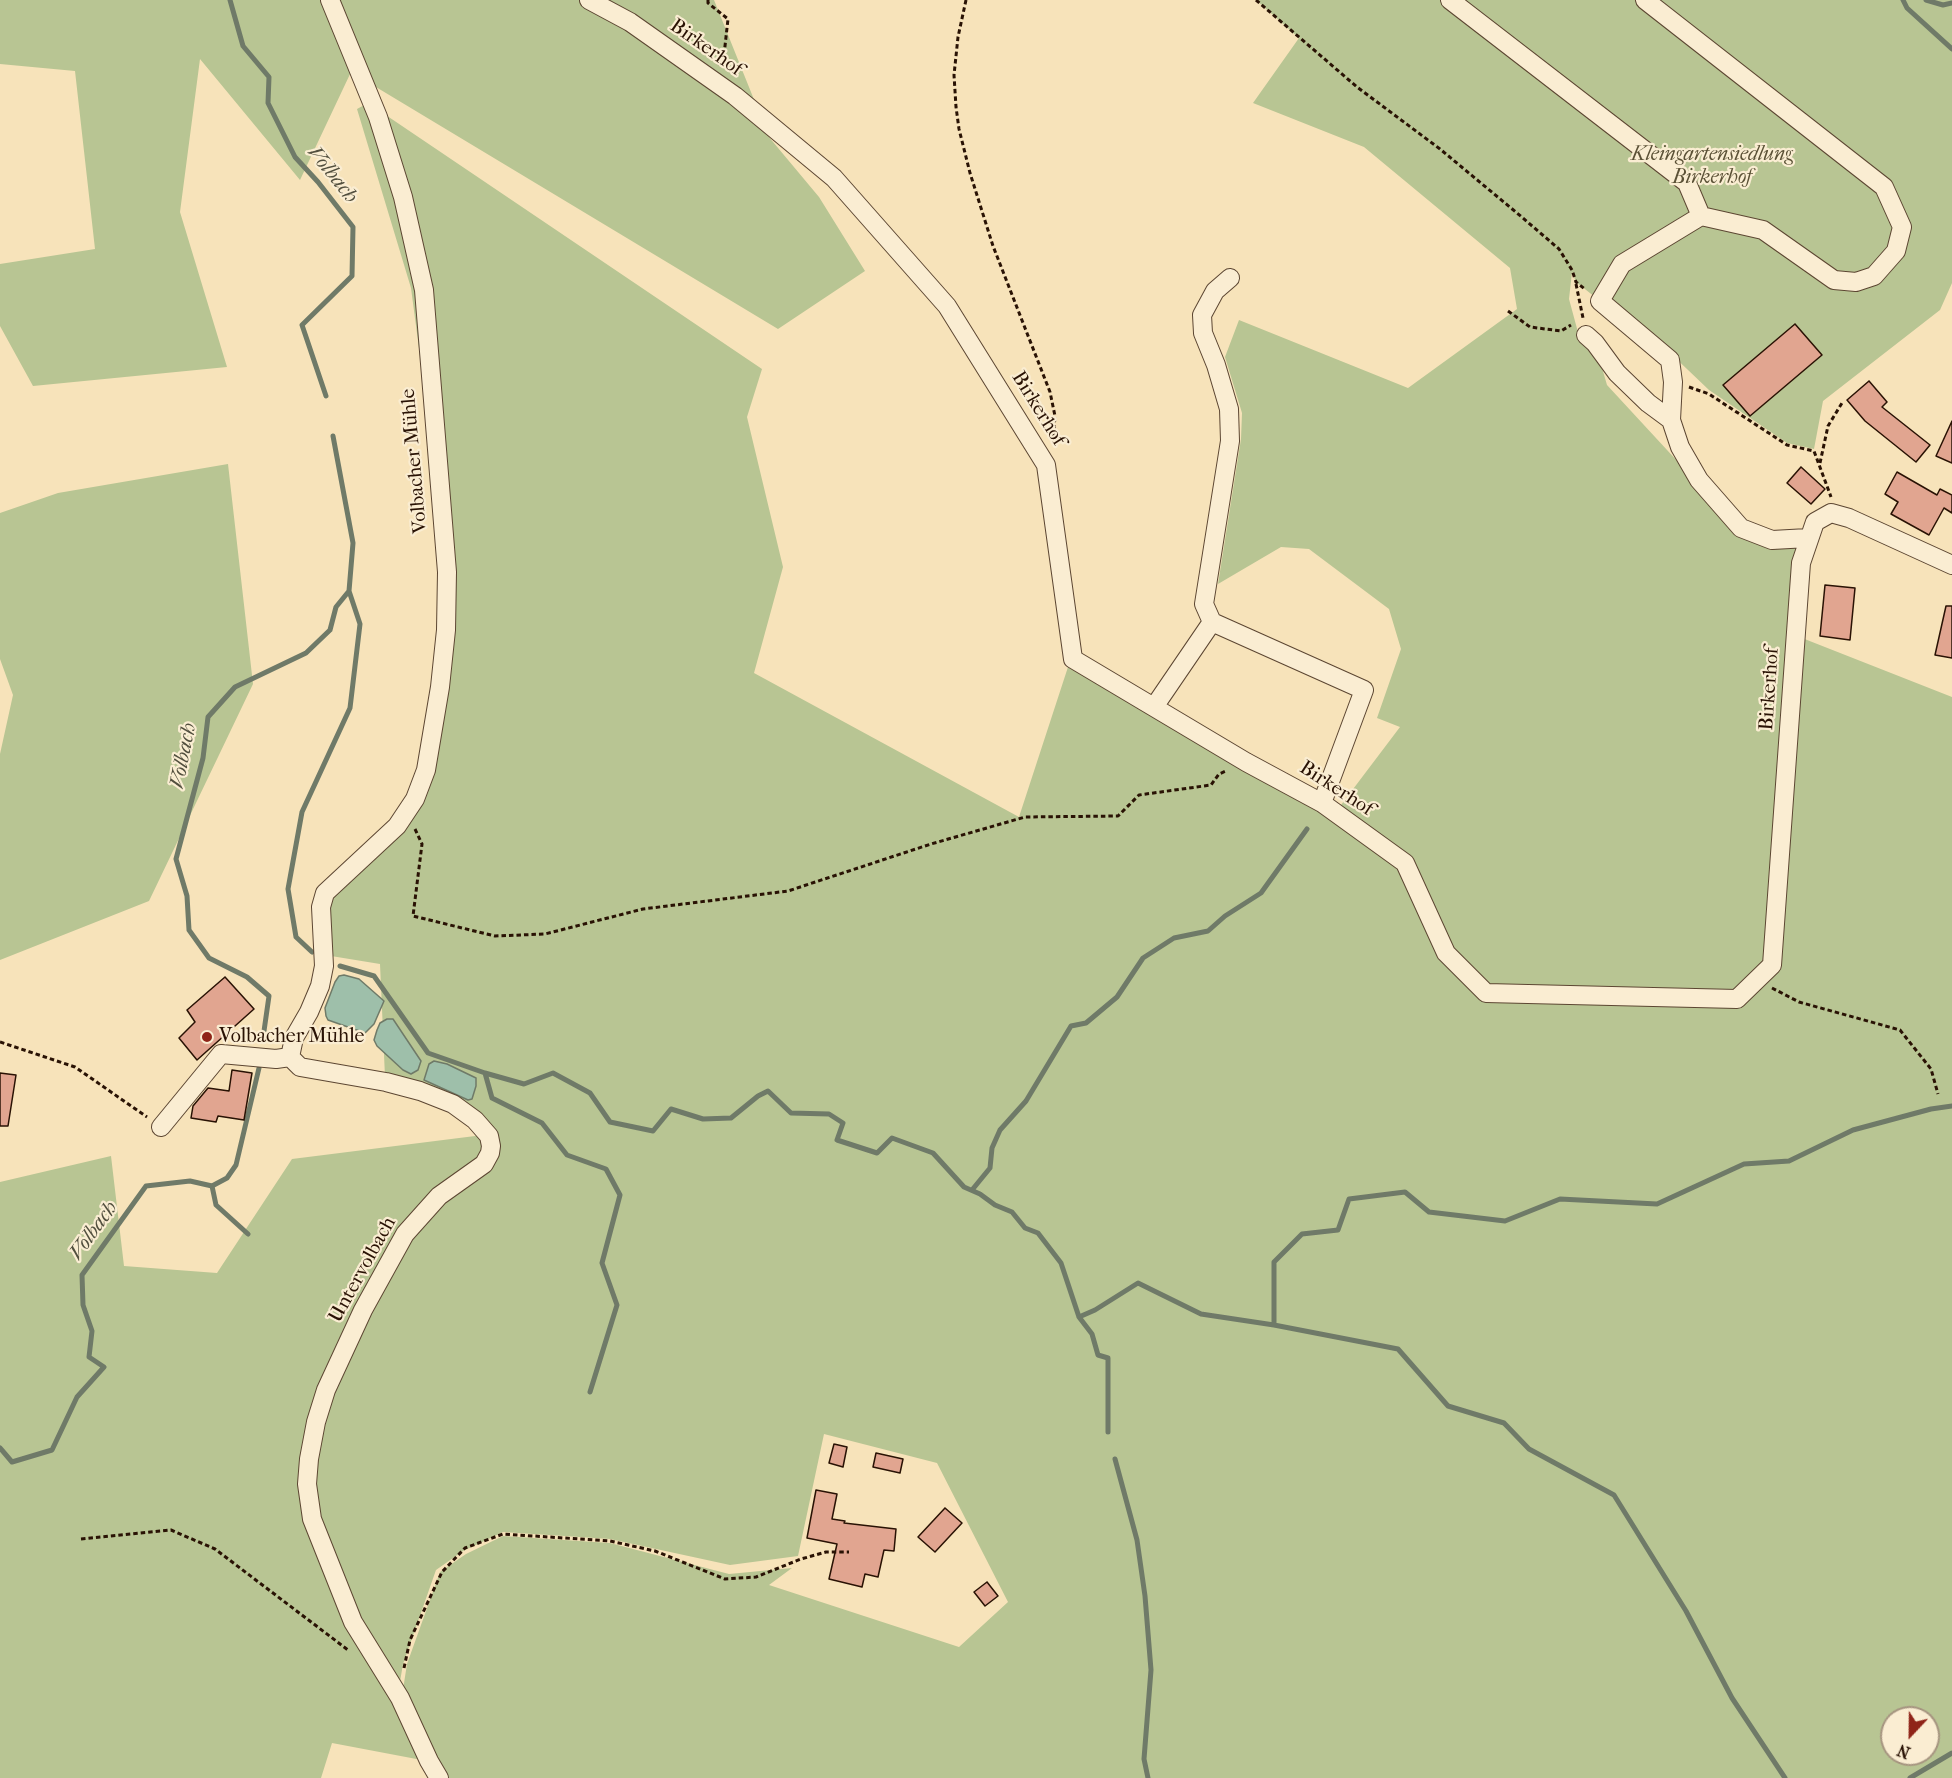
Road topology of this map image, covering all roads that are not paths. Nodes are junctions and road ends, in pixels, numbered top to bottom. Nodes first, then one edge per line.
1 (330, 0) edge
2 (589, 0) edge
3 (1450, 0) edge
4 (1645, 0) edge
5 (1701, 216) junction
6 (1230, 278) dead end
7 (1585, 327) road end
8 (1671, 420) junction
9 (1808, 538) junction
10 (1952, 566) edge
11 (1212, 622) junction
12 (1154, 708) junction
13 (1322, 803) junction
14 (290, 1057) junction
15 (161, 1127) road end
16 (439, 1778) edge

1 - 14 street, Volbacher Mühle
2 - 12 street, Birkerhof
3 - 5 street
4 - 5 street
5 - 8 street
6 - 11 street
7 - 8 street
8 - 9 street
9 - 10 street, Birkerhof
9 - 13 street, Birkerhof
11 - 12 street
11 - 13 street
12 - 13 street, Birkerhof
14 - 15 street
14 - 16 street, Untervolbach

